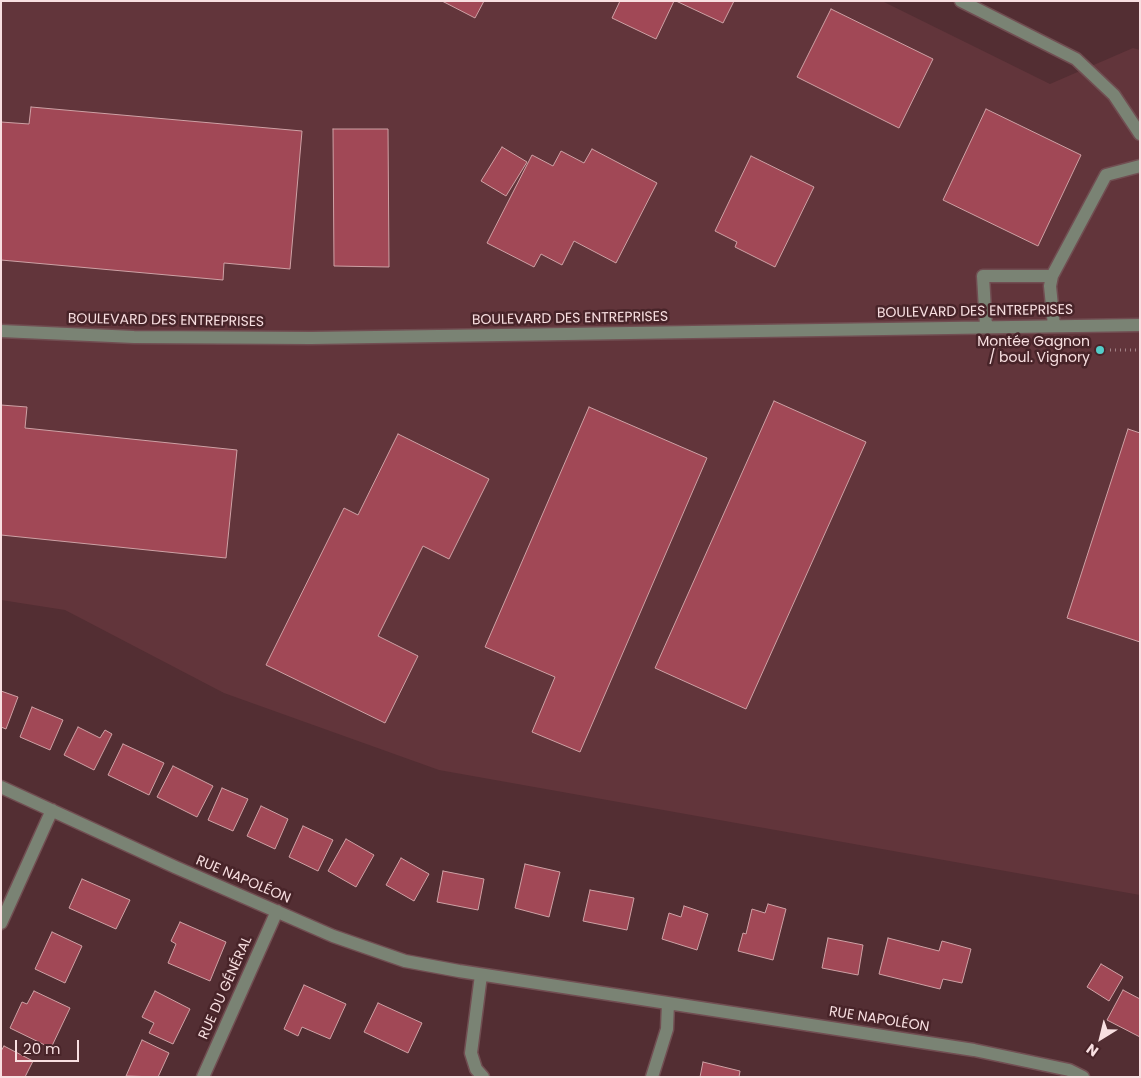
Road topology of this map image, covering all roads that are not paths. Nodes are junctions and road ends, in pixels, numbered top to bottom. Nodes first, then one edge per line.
1 (961, 1) edge
2 (1140, 134) edge
3 (1140, 166) edge
4 (1052, 276) junction
5 (1140, 325) edge
6 (1054, 326) junction
7 (986, 327) junction
8 (1, 331) edge
9 (1, 787) edge
10 (52, 810) junction
11 (277, 911) junction
12 (1, 923) edge
13 (481, 975) junction
14 (668, 1003) junction
15 (202, 1077) edge
16 (483, 1077) edge
17 (652, 1077) edge
18 (1083, 1077) edge

1 - 2 street
3 - 4 street
4 - 6 street
4 - 7 street
5 - 6 street, BOULEVARD DES ENTREPRISES
6 - 7 street, BOULEVARD DES ENTREPRISES
7 - 8 street, BOULEVARD DES ENTREPRISES
9 - 10 street, RUE NAPOLÉON
10 - 11 street, RUE NAPOLÉON
10 - 12 street
11 - 13 street, RUE NAPOLÉON
11 - 15 street, RUE DU GÉNÉRAL
13 - 14 street, RUE NAPOLÉON
13 - 16 street
14 - 17 street
14 - 18 street, RUE NAPOLÉON

